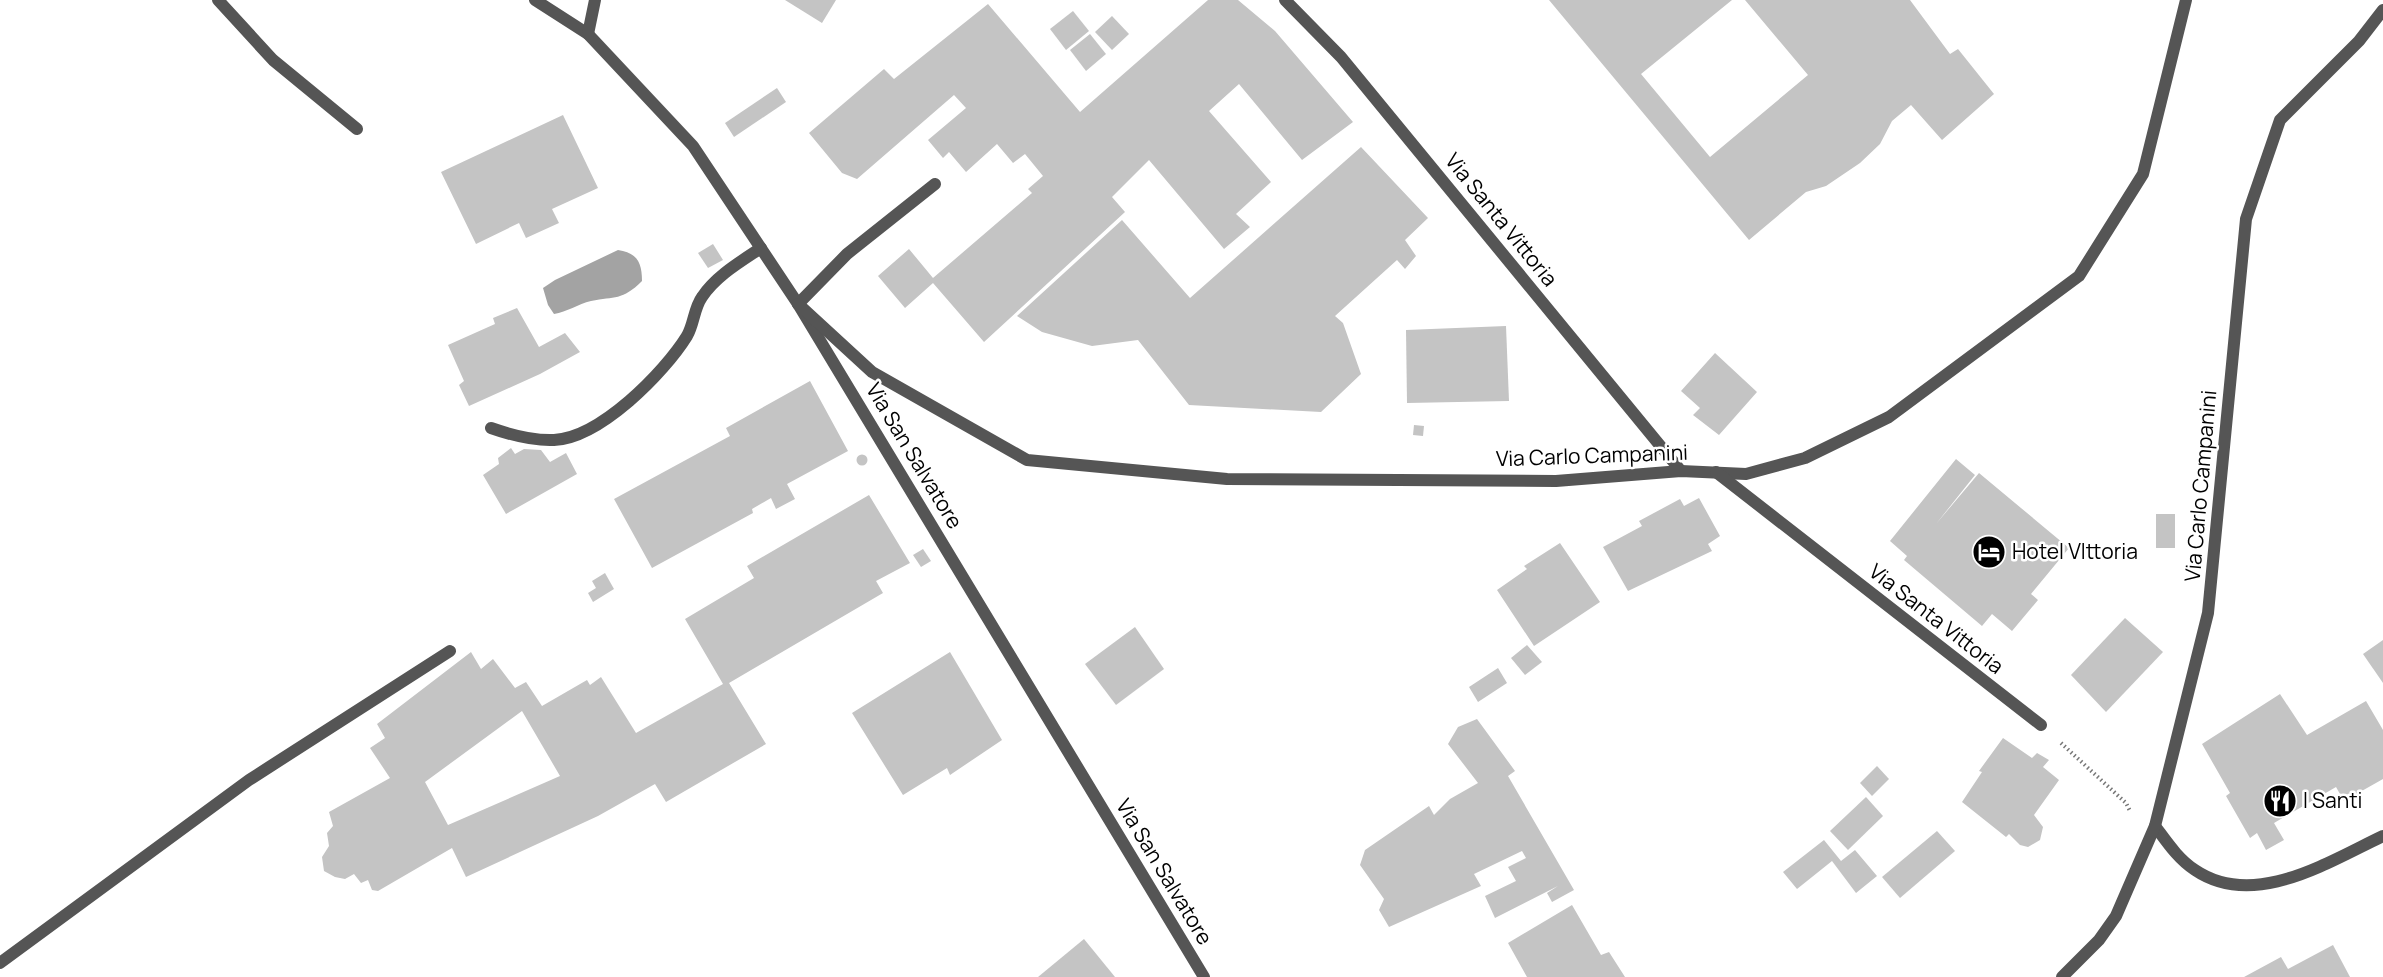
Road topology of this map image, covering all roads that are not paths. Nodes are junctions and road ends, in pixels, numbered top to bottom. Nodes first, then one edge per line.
1 (218, 0) edge
2 (535, 0) edge
3 (595, 0) edge
4 (1285, 0) edge
5 (2186, 0) edge
6 (2383, 10) edge
7 (588, 34) junction
8 (357, 129) dead end
9 (935, 184) dead end
10 (761, 248) junction
11 (798, 304) junction
12 (491, 428) dead end
13 (1681, 471) junction
14 (1716, 472) junction
15 (450, 651) dead end
16 (2041, 725) road end
17 (2155, 826) junction
18 (2383, 836) edge
19 (0, 963) edge
20 (1204, 977) edge
21 (2062, 977) edge

1 - 8 street
2 - 7 street, Via San Salvatore
3 - 7 street
4 - 13 street, Via Santa Vittoria
5 - 14 street, Via Carlo Campanini
6 - 17 street, Via Carlo Campanini
7 - 10 street, Via San Salvatore
9 - 11 street
10 - 11 street, Via San Salvatore
10 - 12 street
11 - 13 street, Via Carlo Campanini
11 - 20 street, Via San Salvatore
13 - 14 street, Via Carlo Campanini
14 - 16 street, Via Santa Vittoria
15 - 19 street
17 - 18 street
17 - 21 street, Via Carlo Campanini

